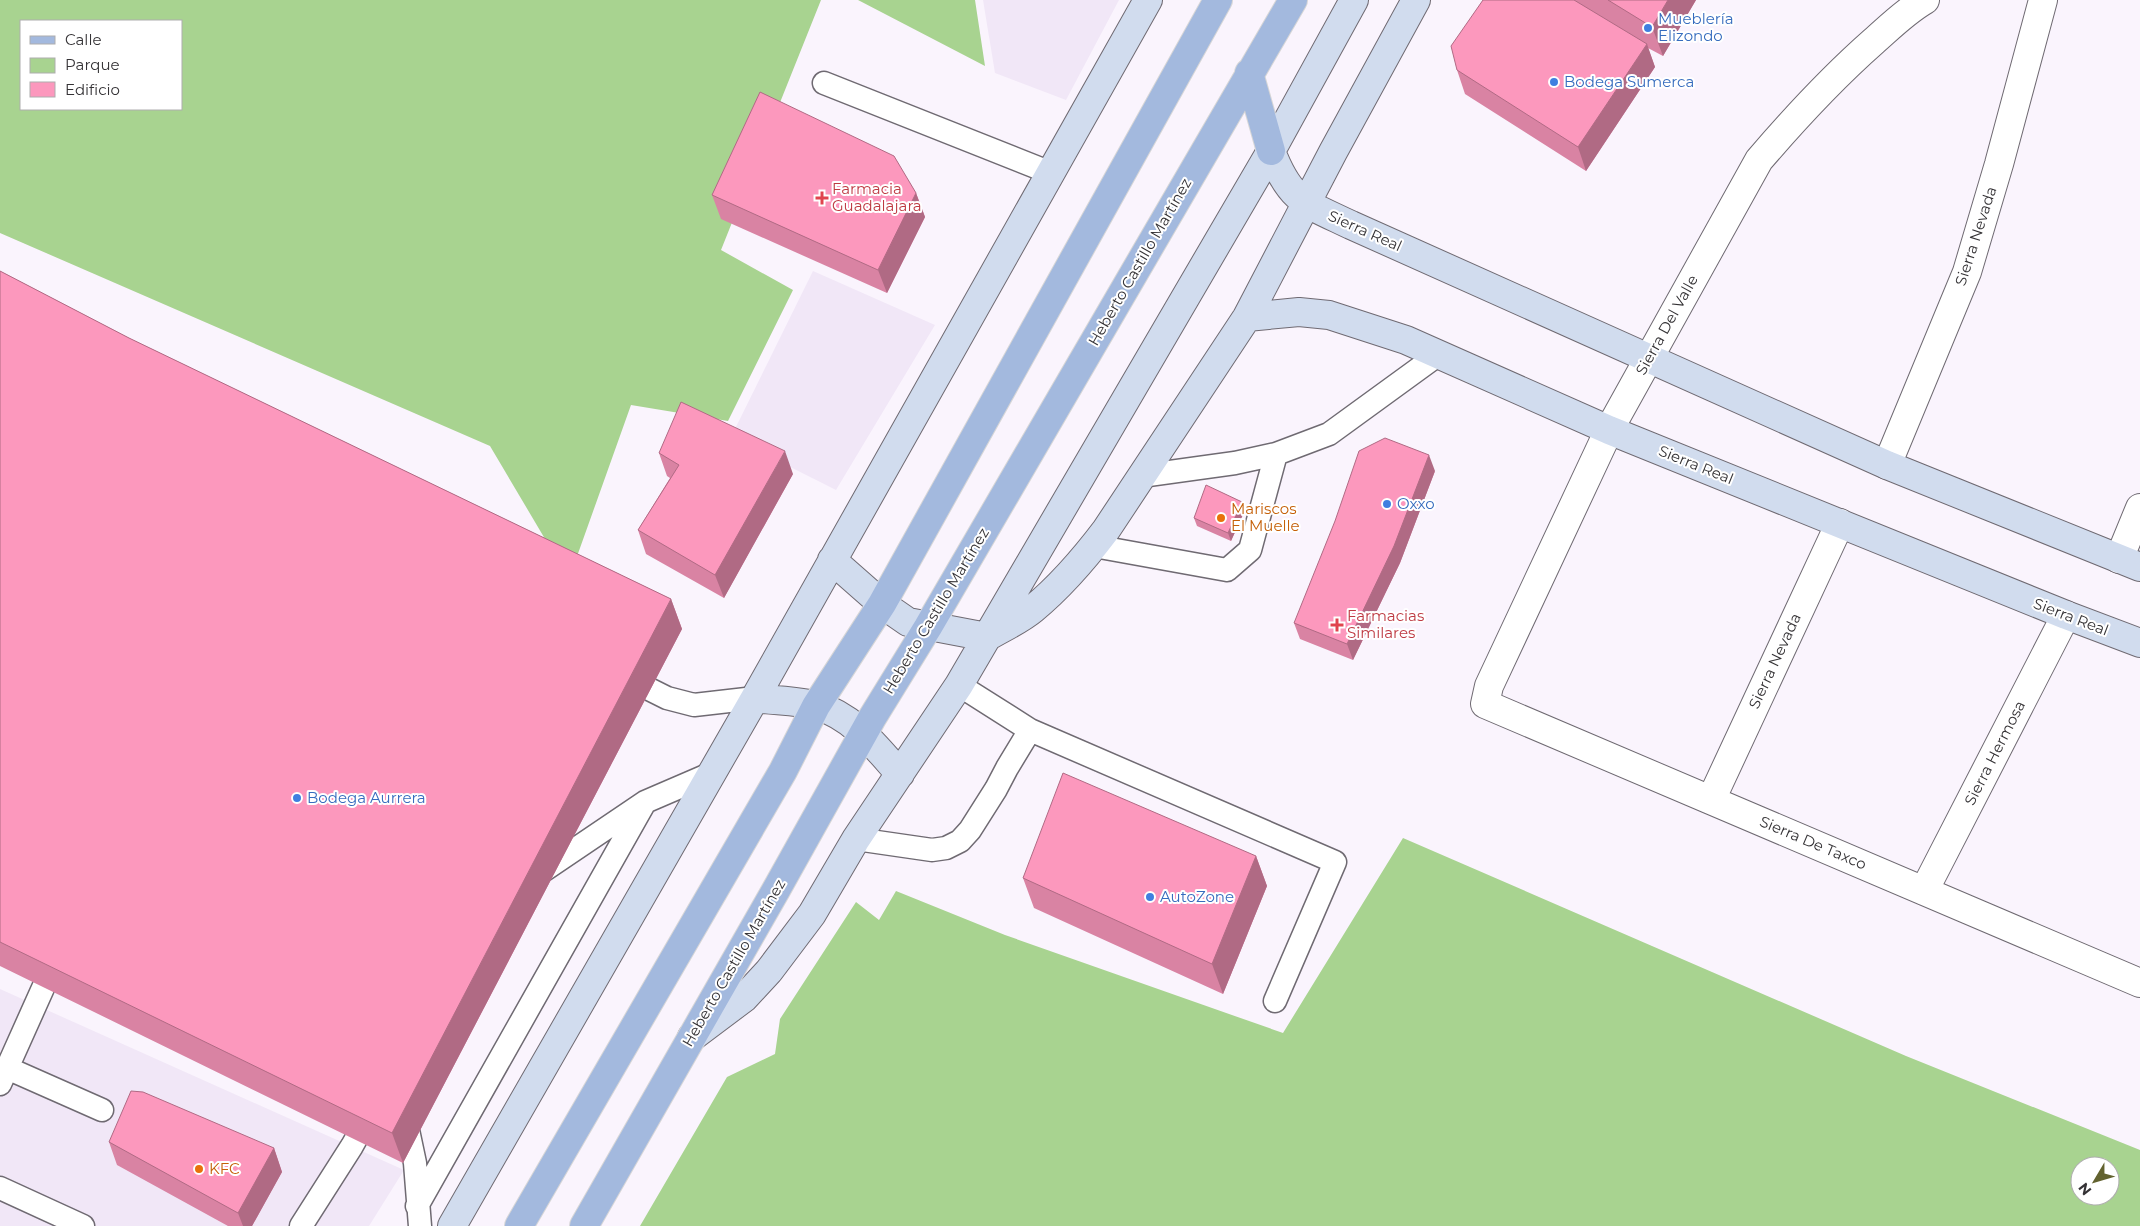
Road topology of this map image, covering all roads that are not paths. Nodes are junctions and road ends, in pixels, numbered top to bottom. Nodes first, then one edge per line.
1 (1148, 0) edge
2 (1218, 0) edge
3 (1293, 0) edge
4 (1354, 0) edge
5 (1416, 0) edge
6 (1925, 0) edge
7 (2043, 0) edge
8 (1249, 73) junction
9 (824, 83) dead end
10 (1270, 151) junction
11 (1051, 173) junction
12 (1306, 204) junction
13 (1247, 317) junction
14 (1439, 354) junction
15 (1647, 359) junction
16 (1609, 430) junction
17 (1276, 454) junction
18 (1887, 465) junction
19 (1141, 476) junction
20 (2140, 508) edge
21 (1840, 523) junction
22 (1094, 546) junction
23 (832, 560) junction
24 (2130, 563) edge
25 (882, 604) junction
26 (2066, 615) junction
27 (928, 627) junction
28 (988, 637) junction
29 (2140, 643) edge
30 (607, 675) edge
31 (959, 685) junction
32 (756, 698) junction
33 (1485, 704) joint
34 (816, 706) junction
35 (1030, 730) junction
36 (863, 734) junction
37 (710, 774) junction
38 (900, 774) junction
39 (1711, 800) junction
40 (645, 802) junction
41 (856, 839) junction
42 (519, 888) edge
43 (1924, 890) junction
44 (65, 940) edge
45 (2140, 982) edge
46 (1275, 1001) dead end
47 (692, 1037) junction
48 (4, 1076) edge
49 (407, 1093) edge
50 (380, 1094) edge
51 (102, 1110) dead end
52 (0, 1188) edge
53 (419, 1216) edge
54 (83, 1226) edge
55 (302, 1226) edge
56 (406, 1226) edge
57 (452, 1226) edge
58 (519, 1226) edge
59 (584, 1226) edge

1 - 11 street
2 - 25 main road
3 - 8 main road, Heberto Castillo Martínez
4 - 10 street
5 - 12 street
6 - 15 street, Sierra Del Valle
7 - 18 street, Sierra Nevada
8 - 10 main road
8 - 27 main road, Heberto Castillo Martínez
9 - 11 lane
10 - 12 street, Sierra Real
10 - 28 street
11 - 23 street
12 - 13 street
12 - 15 street, Sierra Real
13 - 14 street, Sierra Real
13 - 19 street
14 - 16 street, Sierra Real
14 - 17 lane
15 - 16 street, Sierra Del Valle
15 - 18 street, Sierra Real
16 - 21 street, Sierra Real
16 - 33 street, Sierra Del Valle
17 - 19 lane
17 - 22 lane
18 - 24 street, Sierra Real
19 - 22 street
20 - 24 street
21 - 26 street, Sierra Real
21 - 39 street, Sierra Nevada
22 - 28 street
23 - 25 street
23 - 32 street
25 - 27 street
25 - 34 main road
26 - 29 street, Sierra Real
26 - 43 street, Sierra Hermosa
27 - 28 street
27 - 36 main road, Heberto Castillo Martínez
28 - 31 street
30 - 32 lane
31 - 35 lane
31 - 38 street
32 - 34 street
32 - 37 street
33 - 39 street, Sierra De Taxco
34 - 36 street
34 - 58 main road
35 - 41 lane
35 - 46 lane
36 - 38 street
36 - 47 main road, Heberto Castillo Martínez
37 - 40 lane
37 - 57 street
38 - 41 street
39 - 43 street, Sierra De Taxco
40 - 42 lane
40 - 53 lane
41 - 47 street
43 - 45 street, Sierra De Taxco
44 - 48 lane
47 - 59 main road, Heberto Castillo Martínez
48 - 51 lane
49 - 53 lane
50 - 55 lane
52 - 54 lane
53 - 56 lane

